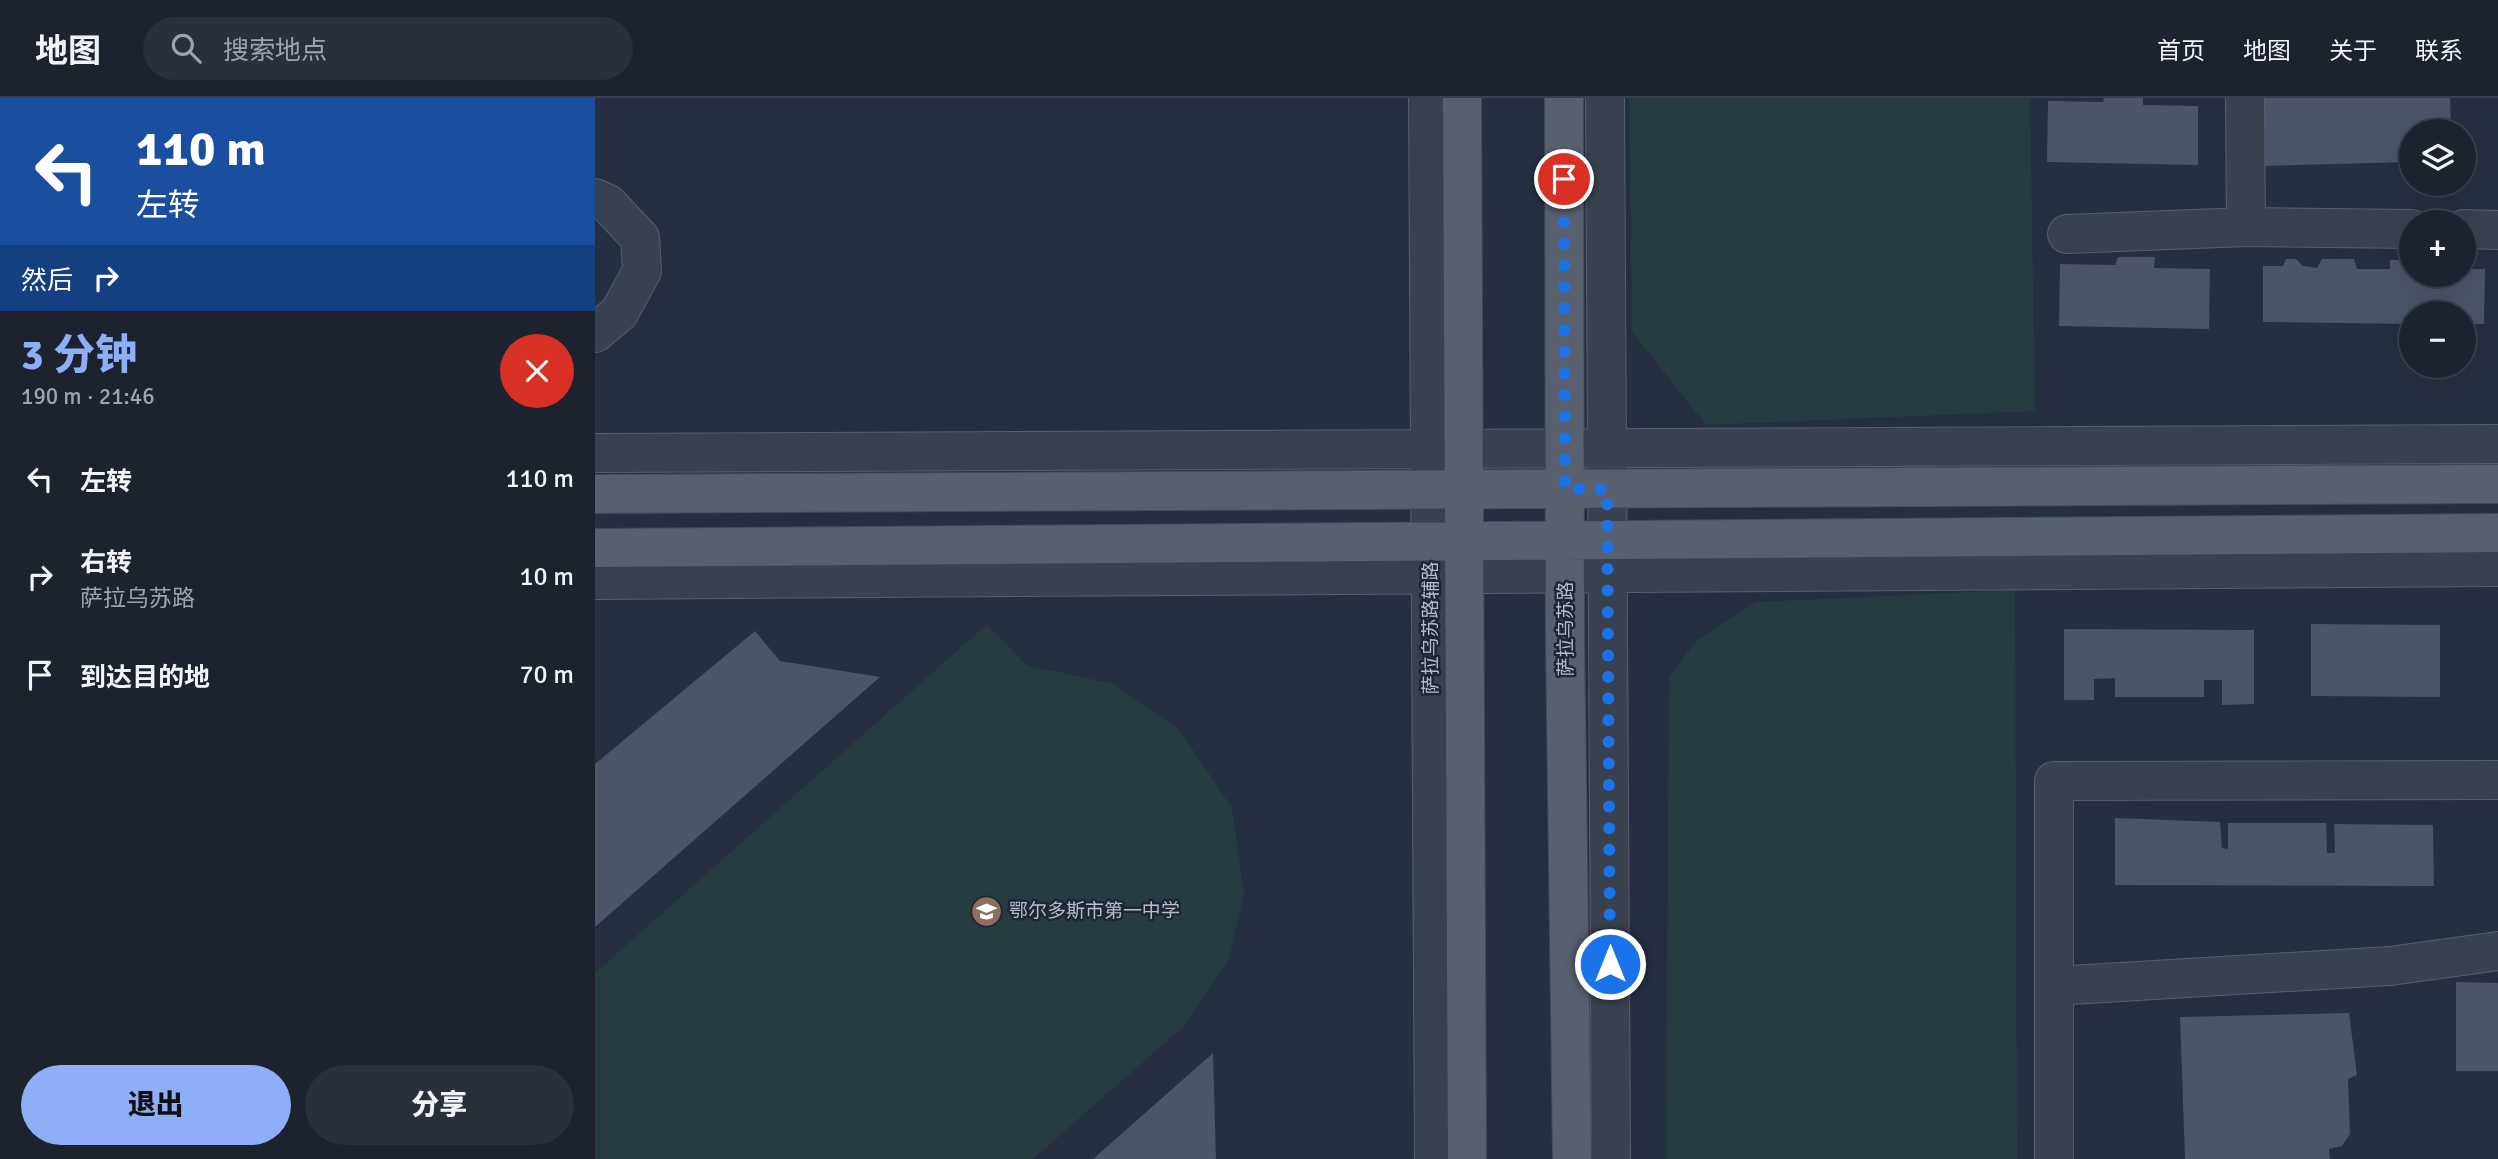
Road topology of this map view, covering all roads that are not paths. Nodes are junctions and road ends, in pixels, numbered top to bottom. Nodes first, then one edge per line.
1 (1427, 98) edge
2 (1462, 98) edge
3 (1564, 98) edge
4 (1605, 98) edge
5 (2245, 98) edge
6 (595, 198) edge
7 (2246, 227) junction
8 (2399, 229) edge
9 (2476, 229) edge
10 (2498, 230) edge
11 (2067, 233) dead end
12 (595, 333) edge
13 (2498, 444) edge
14 (1607, 448) junction
15 (1446, 449) junction
16 (1565, 449) junction
17 (595, 451) edge
18 (2498, 484) edge
19 (1565, 489) junction
20 (1607, 489) junction
21 (1447, 490) junction
22 (595, 494) edge
23 (2498, 533) edge
24 (595, 548) edge
25 (1565, 557) junction
26 (1608, 557) junction
27 (1447, 558) junction
28 (2498, 568) edge
29 (595, 580) edge
30 (2498, 780) edge
31 (2498, 951) edge
32 (2054, 986) junction
33 (1434, 1159) edge
34 (1467, 1159) edge
35 (1572, 1159) edge
36 (1611, 1159) edge
37 (2054, 1159) edge

1 - 15 street
2 - 15 main road
3 - 16 main road, 萨拉乌苏路
4 - 14 street
5 - 7 street
6 - 12 street
7 - 8 street
7 - 11 street
9 - 10 street
13 - 14 street
14 - 16 street
14 - 20 street
15 - 16 street
15 - 17 street
15 - 21 main road
16 - 19 main road, 萨拉乌苏路
18 - 20 main road
19 - 20 main road
19 - 21 main road
19 - 25 main road, 萨拉乌苏路
20 - 26 street
21 - 22 main road
21 - 27 main road
23 - 26 main road
24 - 27 main road
25 - 26 street
25 - 27 street
25 - 35 main road, 萨拉乌苏路
26 - 28 street
26 - 36 street
27 - 29 street
27 - 33 street, 萨拉乌苏路辅路
27 - 34 main road
30 - 32 street
31 - 32 street
32 - 37 street

